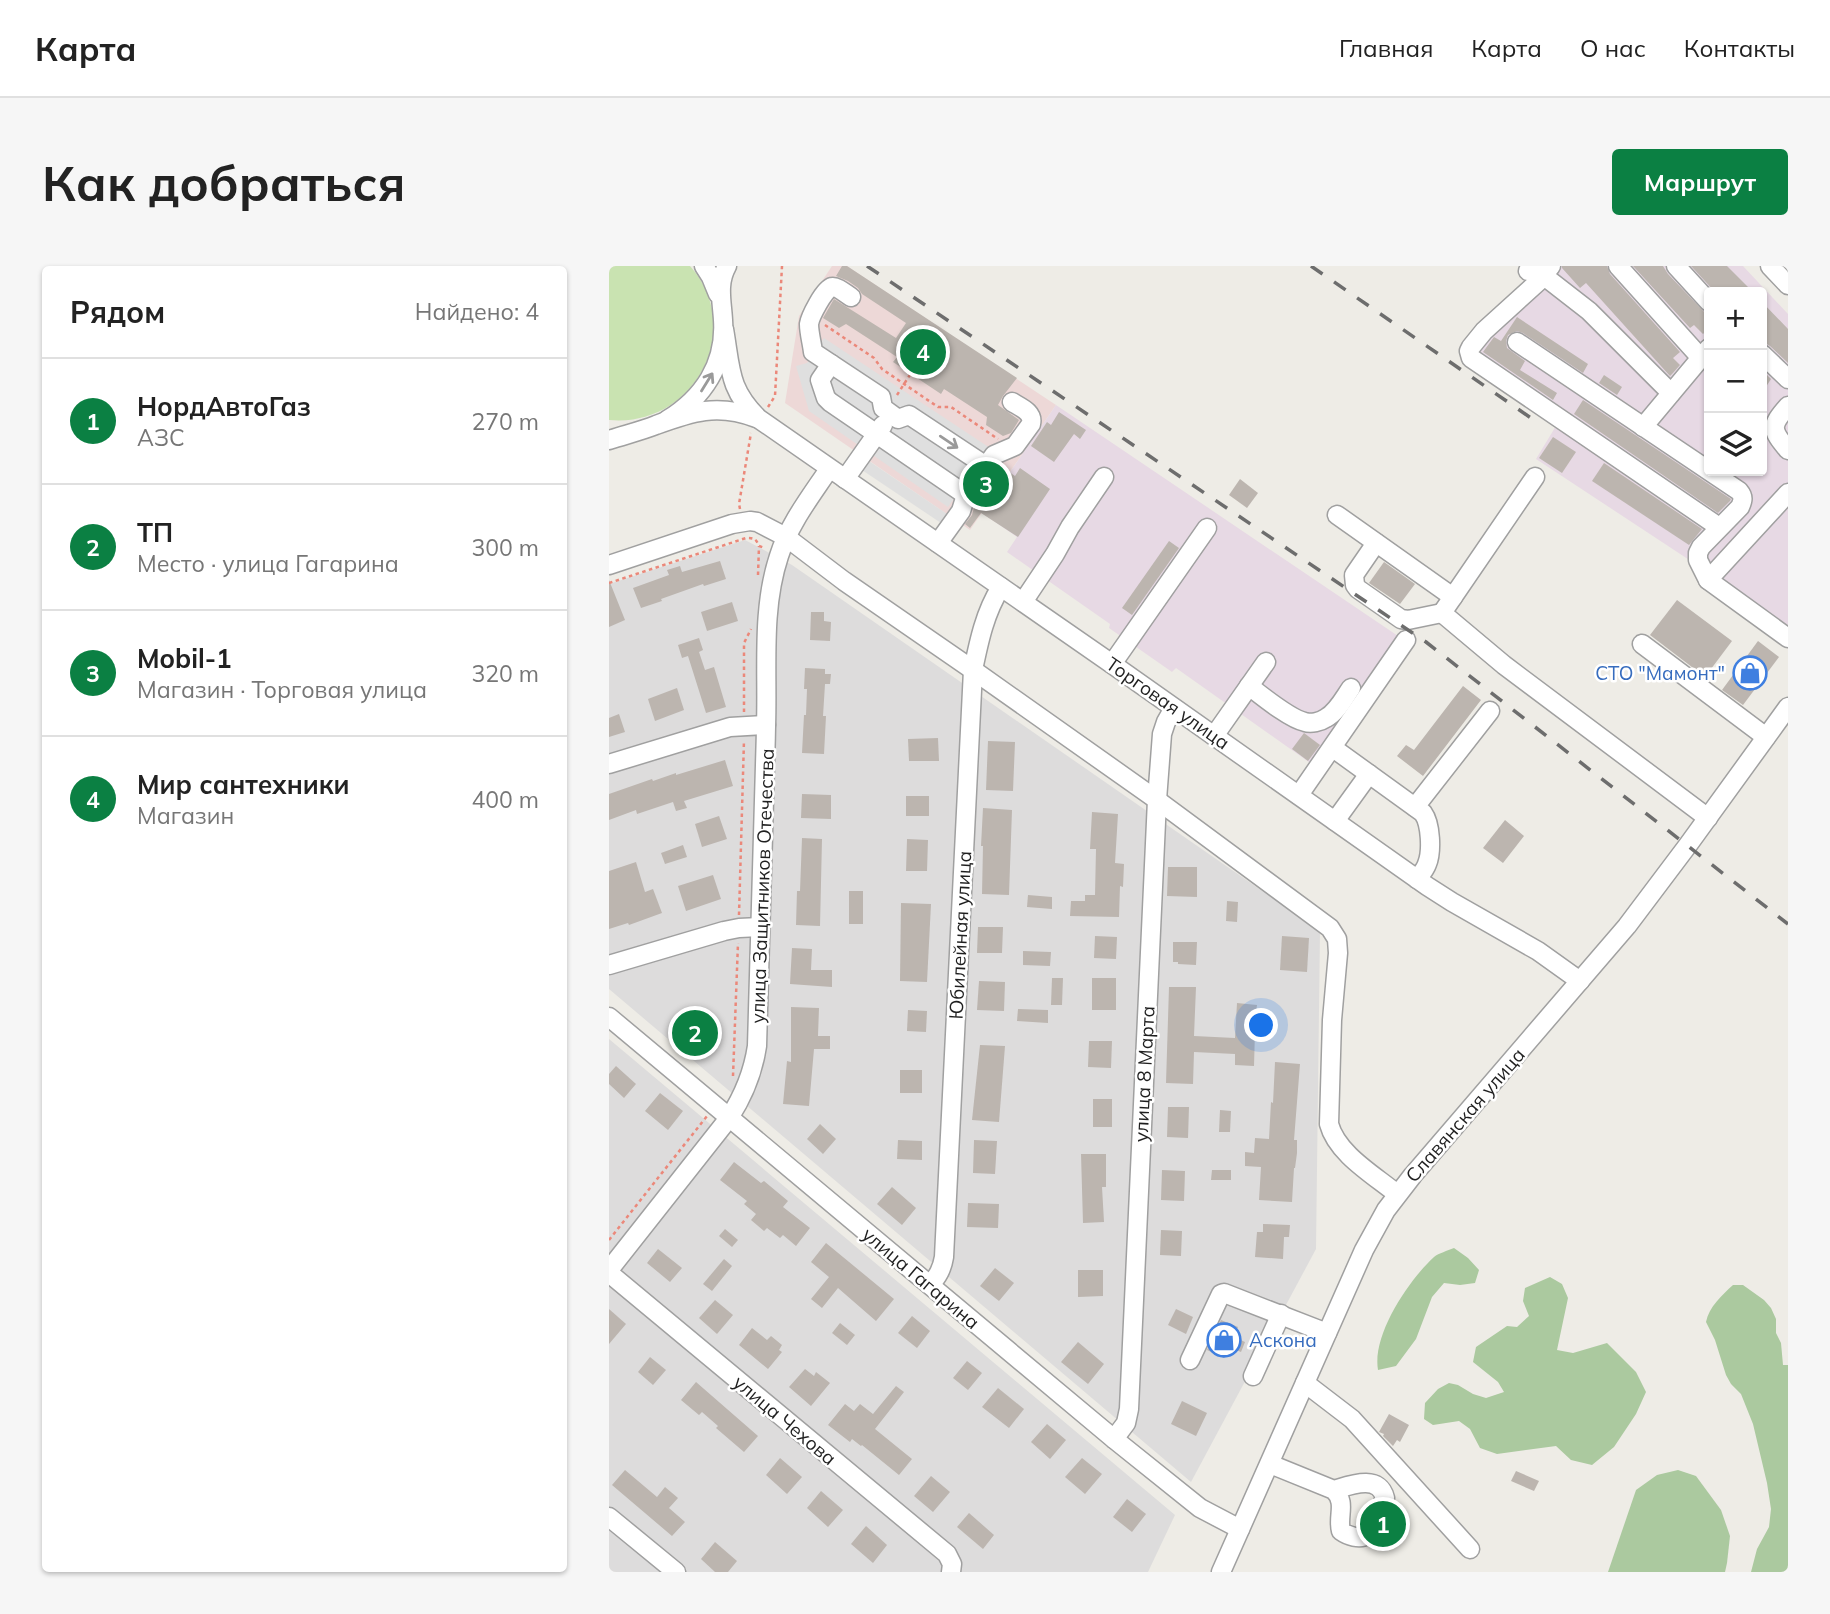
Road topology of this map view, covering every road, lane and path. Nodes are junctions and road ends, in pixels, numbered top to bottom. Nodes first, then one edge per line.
1 (703, 266) edge
2 (727, 266) edge
3 (1618, 266) edge
4 (1676, 266) edge
5 (1770, 266) edge
6 (1539, 270) edge
7 (1788, 285) edge
8 (1704, 297) edge
9 (851, 298) dead end
10 (721, 304) junction
11 (823, 323) dead end
12 (724, 329) junction
13 (1517, 342) dead end
14 (813, 352) junction
15 (1704, 352) edge
16 (1704, 354) edge
17 (1767, 359) edge
18 (831, 364) junction
19 (1788, 379) edge
20 (820, 380) junction
21 (1671, 393) junction
22 (1012, 402) dead end
23 (1788, 406) edge
24 (891, 414) junction
25 (759, 419) junction
26 (667, 420) junction
27 (1643, 427) junction
28 (641, 429) junction
29 (609, 431) edge
30 (877, 434) junction
31 (609, 440) edge
32 (1000, 440) dead end
33 (1788, 450) edge
34 (986, 467) junction
35 (829, 468) junction
36 (1104, 477) dead end
37 (1535, 477) dead end
38 (845, 479) junction
39 (1788, 493) edge
40 (966, 495) junction
41 (1337, 515) dead end
42 (1719, 527) junction
43 (1207, 528) dead end
44 (786, 537) junction
45 (746, 538) dead end
46 (938, 543) junction
47 (1376, 543) junction
48 (759, 546) dead end
49 (609, 565) edge
50 (1708, 580) junction
51 (757, 582) dead end
52 (609, 583) edge
53 (1001, 587) junction
54 (1453, 597) junction
55 (1023, 602) junction
56 (1442, 612) junction
57 (756, 619) dead end
58 (1788, 638) edge
59 (1406, 640) dead end
60 (1642, 644) dead end
61 (1266, 662) dead end
62 (1112, 664) junction
63 (974, 670) junction
64 (1249, 686) junction
65 (1351, 688) dead end
66 (1788, 707) edge
67 (1174, 708) junction
68 (1490, 711) dead end
69 (767, 725) junction
70 (744, 726) junction
71 (1215, 736) junction
72 (1766, 737) junction
73 (1333, 748) junction
74 (609, 764) edge
75 (1369, 774) junction
76 (1299, 796) junction
77 (1157, 800) junction
78 (1415, 807) junction
79 (1708, 818) junction
80 (1335, 821) junction
81 (1417, 879) junction
82 (760, 927) junction
83 (739, 928) junction
84 (609, 965) edge
85 (1580, 981) junction
86 (609, 1017) edge
87 (733, 1081) dead end
88 (715, 1106) junction
89 (729, 1118) junction
90 (1397, 1195) junction
91 (609, 1240) edge
92 (609, 1271) edge
93 (930, 1285) junction
94 (1281, 1314) junction
95 (1327, 1332) junction
96 (1190, 1360) dead end
97 (1253, 1376) dead end
98 (1305, 1383) junction
99 (1114, 1439) junction
100 (1270, 1464) junction
101 (1334, 1490) dead end
102 (609, 1517) edge
103 (1240, 1530) junction
104 (1470, 1549) dead end
105 (675, 1572) edge
106 (951, 1572) edge
107 (1221, 1572) edge

1 - 10 street
2 - 10 street
3 - 15 street
4 - 8 street
5 - 7 street
6 - 21 street
6 - 42 street
9 - 14 street
10 - 12 street
11 - 32 path
12 - 25 street
26 -> 12 street
13 - 27 street
14 - 18 street
14 - 20 street
16 - 21 street
17 - 19 street
18 - 20 street
18 - 24 street
20 - 30 street
21 - 27 street
22 - 34 street
23 - 33 street
24 - 30 street
24 -> 34 street
25 - 26 street
25 - 35 street, Торговая улица
26 - 28 street
27 - 42 street
28 - 29 street
28 - 31 street
30 - 38 street
30 - 40 street
34 - 40 street
35 - 38 street, Торговая улица
35 - 44 street, улица Защитников Отечества
36 - 55 street
37 - 54 street
38 - 46 street, Торговая улица
39 - 50 street
40 - 46 street
41 - 47 street
42 - 50 street
43 - 62 street
44 - 49 street
44 - 63 street
44 - 69 street, улица Защитников Отечества
45 - 52 path
46 - 53 street, Торговая улица
47 - 54 street
47 - 56 street
48 - 51 path
50 - 58 street
53 - 55 street, Торговая улица
53 - 63 street, Юбилейная улица
54 - 56 street
55 - 62 street, Торговая улица
56 - 79 street
57 - 70 path
59 - 73 street
60 - 72 street
61 - 64 street
62 - 67 street, Торговая улица
63 - 77 street
63 - 93 street, Юбилейная улица
64 - 65 street
64 - 71 street
66 - 72 street, Славянская улица
67 - 71 street, Торговая улица
67 - 77 street, улица 8 Марта
68 - 78 street
69 - 70 street
69 - 82 street, улица Защитников Отечества
70 - 74 street
70 - 83 path
71 - 76 street, Торговая улица
72 - 79 street, Славянская улица
73 - 75 street
73 - 76 street
75 - 78 street
75 - 80 street
76 - 80 street, Торговая улица
77 - 90 street
77 - 99 street, улица 8 Марта
78 - 81 street
79 - 85 street, Славянская улица
80 - 81 street, Торговая улица
81 - 85 street, Торговая улица
82 - 83 street
82 - 89 street, улица Защитников Отечества
83 - 84 street
83 - 87 path
85 - 90 street, Славянская улица
86 - 88 street, улица Гагарина
88 - 89 street, улица Гагарина
88 - 91 path
89 - 92 street, улица Защитников Отечества
89 - 93 street, улица Гагарина
90 - 95 street, Славянская улица
92 - 106 street, улица Чехова
93 - 99 street, улица Гагарина
94 - 95 street
94 - 96 street
94 - 97 street
95 - 98 street, Славянская улица
98 - 100 street, Славянская улица
98 - 104 street
99 - 103 street, улица Гагарина
100 - 101 street
100 - 103 street, Славянская улица
102 - 105 street
103 - 107 street, Славянская улица

